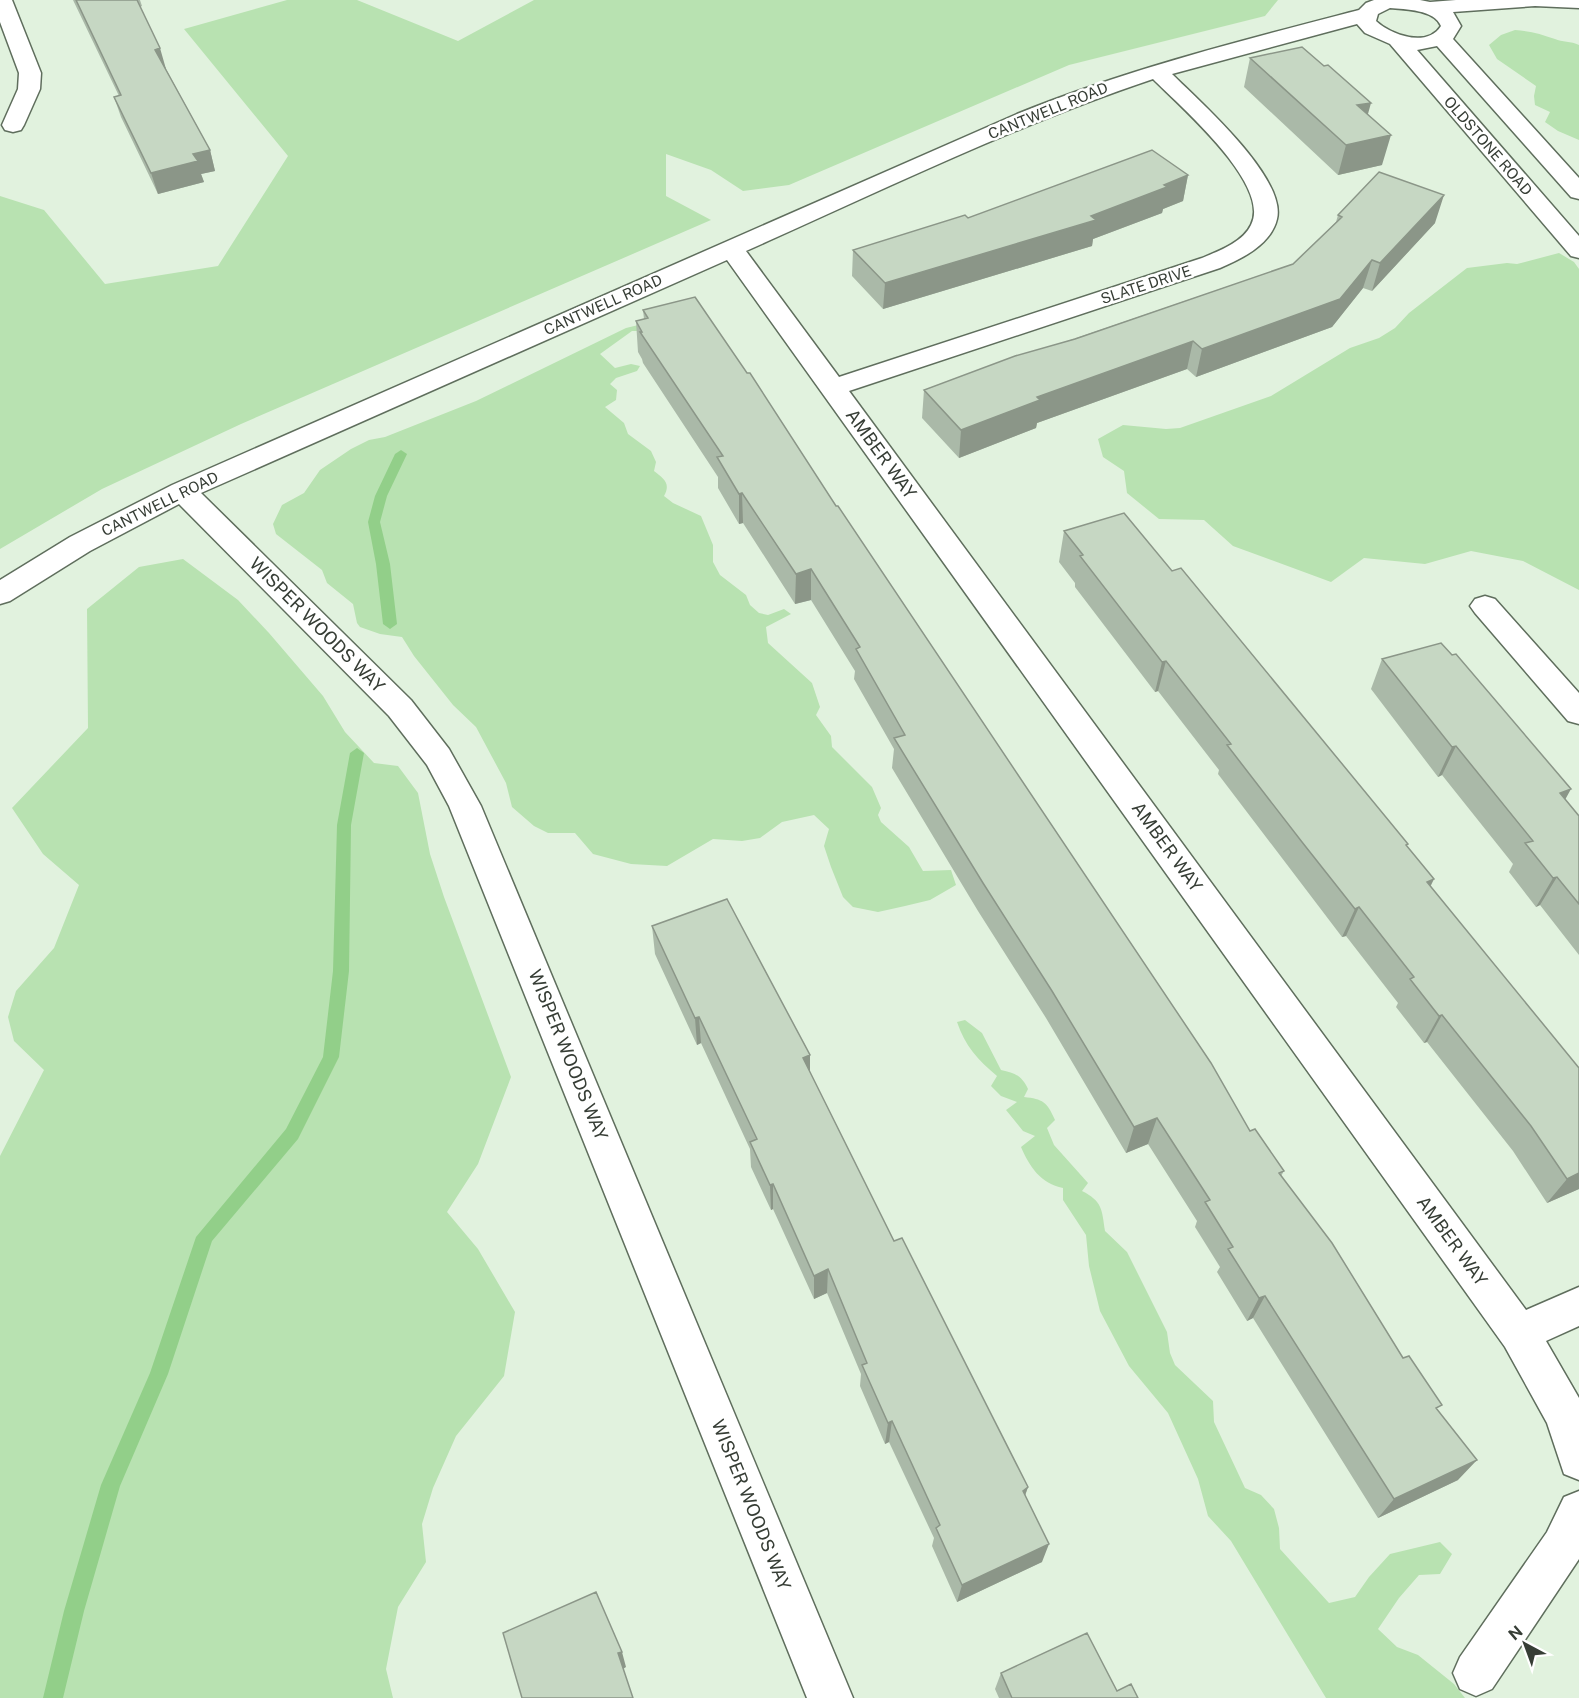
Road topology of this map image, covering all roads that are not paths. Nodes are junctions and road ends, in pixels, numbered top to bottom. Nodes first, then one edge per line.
1 (2, 0) edge
2 (1579, 3) edge
3 (1422, 4) edge
4 (1365, 8) edge
5 (1445, 34) junction
6 (1388, 37) junction
7 (1357, 39) dead end
8 (1334, 45) dead end
9 (1222, 55) junction
10 (1156, 71) junction
11 (13, 125) dead end
12 (1579, 192) edge
13 (731, 248) junction
14 (1579, 251) edge
15 (833, 388) junction
16 (182, 491) junction
17 (0, 594) edge
18 (1485, 606) dead end
19 (1579, 713) edge
20 (1579, 1306) edge
21 (1519, 1333) junction
22 (1579, 1459) edge
23 (1579, 1512) edge
24 (1476, 1673) dead end
25 (830, 1698) edge

1 - 11 street
2 - 3 street
2 - 5 street
3 - 4 street, CANTWELL ROAD
3 - 5 street, OLDSTONE ROAD
4 - 6 street, OLDSTONE ROAD
4 - 9 street, CANTWELL ROAD
5 - 6 street
5 - 12 street, OLDSTONE ROAD
6 - 7 street
6 - 14 street, OLDSTONE ROAD
8 - 9 street, CANTWELL ROAD
9 - 10 street, CANTWELL ROAD
10 - 13 street, CANTWELL ROAD
10 - 15 street, SLATE DRIVE
13 - 15 street, AMBER WAY
13 - 16 street, CANTWELL ROAD
15 - 21 street, AMBER WAY
16 - 17 street, CANTWELL ROAD
16 - 25 street, WISPER WOODS WAY
18 - 19 street
20 - 21 street
21 - 22 street, AMBER WAY
23 - 24 street

